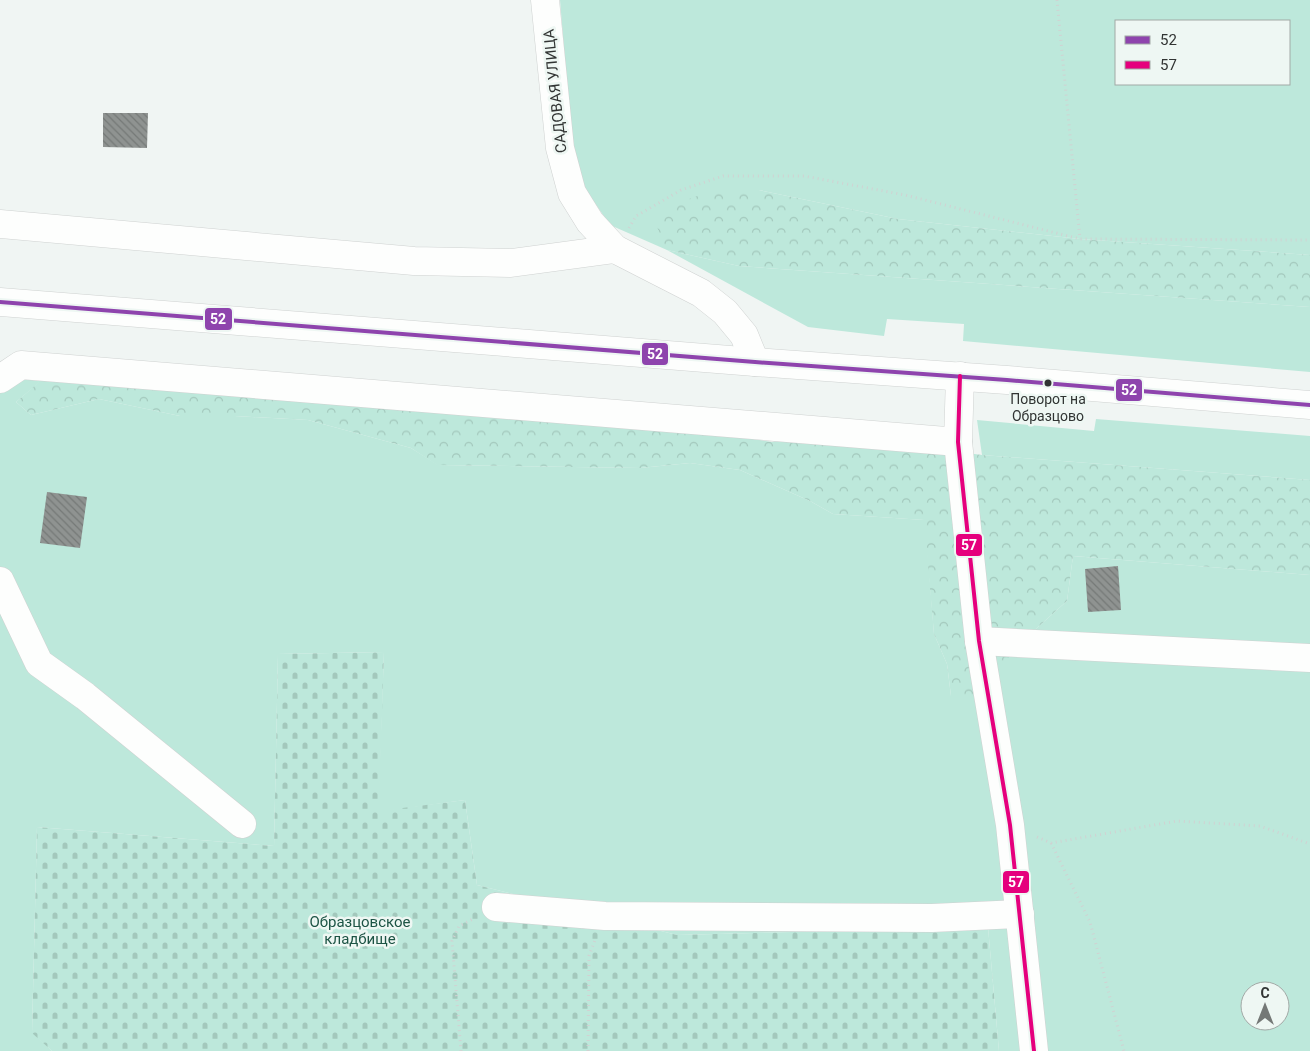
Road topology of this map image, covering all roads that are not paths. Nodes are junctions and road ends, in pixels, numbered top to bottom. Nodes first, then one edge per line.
1 (545, 0) edge
2 (0, 224) edge
3 (615, 249) junction
4 (0, 302) edge
5 (755, 362) junction
6 (960, 376) junction
7 (0, 380) edge
8 (1310, 405) edge
9 (958, 442) junction
10 (0, 581) edge
11 (979, 641) junction
12 (1310, 658) edge
13 (242, 824) dead end
14 (496, 908) road end
15 (1020, 914) junction
16 (1034, 1051) edge

1 - 3 main road, САДОВАЯ УЛИЦА
2 - 3 main road
3 - 5 main road, САДОВАЯ УЛИЦА
4 - 5 main road
5 - 6 main road
6 - 8 main road
6 - 9 main road
7 - 9 main road
9 - 11 main road
10 - 13 main road
11 - 12 main road
11 - 15 main road
14 - 15 main road
15 - 16 main road

